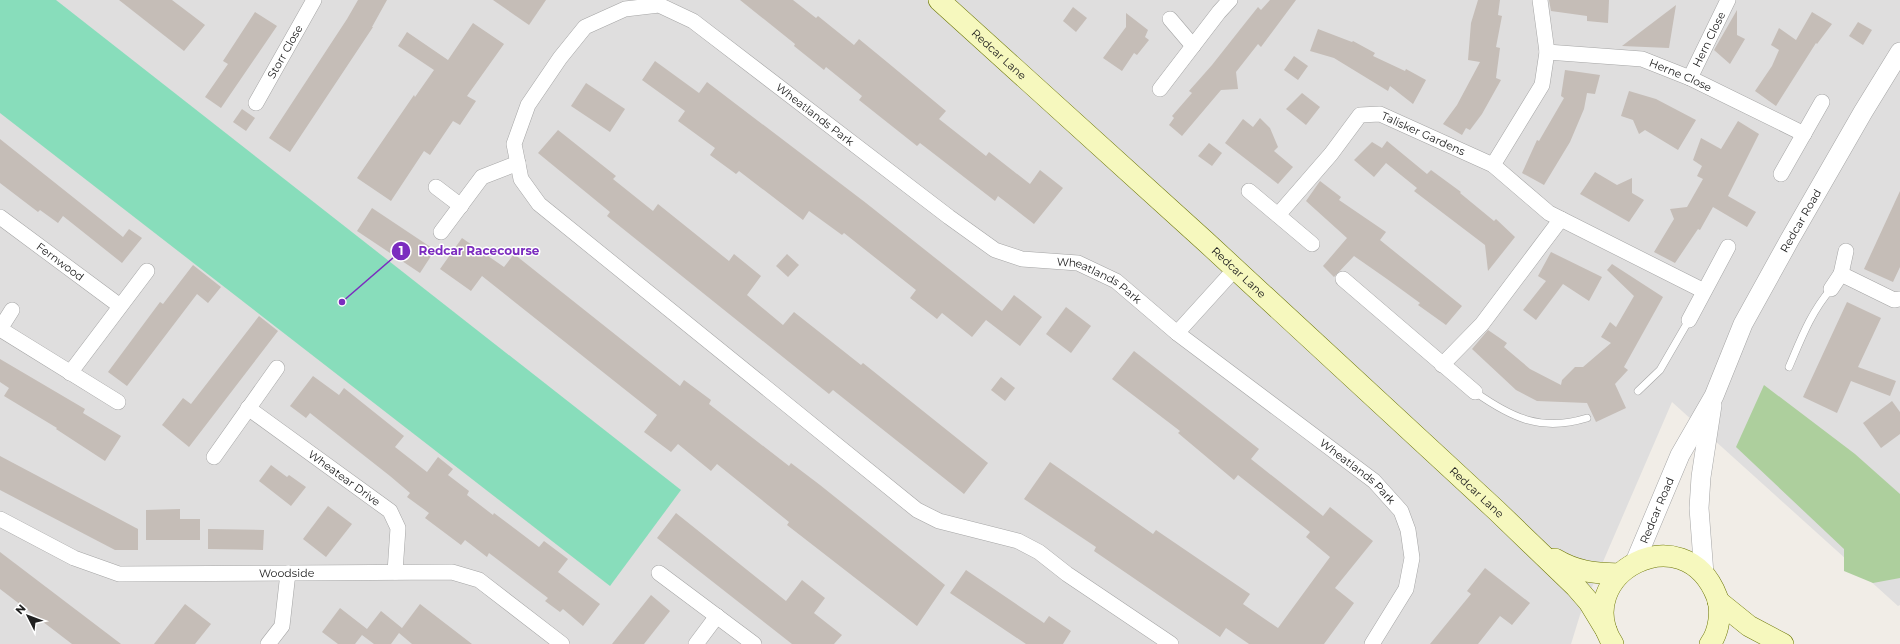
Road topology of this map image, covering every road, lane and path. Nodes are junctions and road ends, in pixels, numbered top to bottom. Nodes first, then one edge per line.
1 (314, 0) edge
2 (939, 0) edge
3 (1230, 0) edge
4 (1540, 0) edge
5 (1728, 0) edge
6 (659, 2) edge
7 (1170, 19) dead end
8 (1193, 46) junction
9 (1547, 52) junction
10 (1900, 52) edge
11 (1690, 78) junction
12 (1160, 89) dead end
13 (1822, 102) dead end
14 (256, 103) dead end
15 (1804, 134) junction
16 (518, 162) junction
17 (1493, 165) junction
18 (1781, 174) dead end
19 (436, 187) dead end
20 (1249, 191) dead end
21 (460, 206) junction
22 (1278, 215) junction
23 (0, 217) edge
24 (1561, 219) junction
25 (441, 232) dead end
26 (1312, 244) dead end
27 (1728, 247) dead end
28 (1846, 251) dead end
29 (1235, 269) junction
30 (147, 271) dead end
31 (1841, 274) junction
32 (1343, 280) dead end
33 (1831, 289) joint
34 (1704, 290) junction
35 (1900, 299) edge
36 (120, 306) junction
37 (12, 310) dead end
38 (1689, 320) joint
39 (1177, 334) junction
40 (1442, 365) junction
41 (1789, 367) dead end
42 (277, 368) dead end
43 (70, 373) junction
44 (1638, 390) dead end
45 (1475, 392) joint
46 (1714, 396) junction
47 (118, 402) dead end
48 (248, 408) junction
49 (1587, 418) dead end
50 (214, 457) dead end
51 (0, 519) edge
52 (1535, 548) junction
53 (1627, 568) junction
54 (395, 572) junction
55 (288, 573) junction
56 (658, 574) dead end
57 (1704, 574) junction
58 (1718, 601) junction
59 (717, 616) junction
60 (544, 639) edge
61 (1610, 639) edge
62 (268, 644) edge
63 (562, 644) edge
64 (696, 644) edge
65 (754, 644) edge
66 (1171, 644) edge
67 (1372, 644) edge
68 (1710, 644) edge
69 (1783, 644) edge

1 - 14 street, Storr Close
2 - 29 main road, Redcar Lane
3 - 8 street
4 - 9 street
5 - 11 street, Hern Close
6 - 16 street, Wheatlands Park
6 - 39 street, Wheatlands Park
7 - 8 street
8 - 12 street
9 - 11 street, Herne Close
9 - 17 street
10 - 46 street, Redcar Road
11 - 15 street, Herne Close
13 - 15 street
15 - 18 street
16 - 21 street
16 - 66 street, Wheatlands Park
17 - 22 street, Talisker Gardens
17 - 24 street, Talisker Gardens
19 - 21 street
20 - 22 street
21 - 25 street
22 - 26 street
23 - 36 street, Fernwood
24 - 34 street, Talisker Gardens
24 - 40 street
27 - 34 street
28 - 31 street
29 - 39 street
29 - 52 main road, Redcar Lane
30 - 36 street
31 - 33 street
31 - 35 street
32 - 40 street
33 - 41 lane
34 - 38 street
36 - 43 street
37 - 43 street
38 - 44 lane
39 - 67 street, Wheatlands Park
40 - 45 street
42 - 48 street
43 - 47 street
45 - 49 lane
46 - 53 street, Redcar Road
46 - 57 street, Redcar Road
48 - 50 street
48 - 54 street, Wheatear Drive
51 - 55 street, Woodside
52 - 53 main road, Redcar Lane
52 - 61 main road, Redcar Lane
53 - 57 main road, Redcar Lane
53 - 61 main road
54 - 55 street, Woodside
54 - 60 street, Woodside
55 - 62 street
56 - 59 street
57 - 58 main road, Redcar Lane
58 - 68 main road
58 - 69 main road
59 - 64 street
59 - 65 street
60 - 63 street, Woodside

